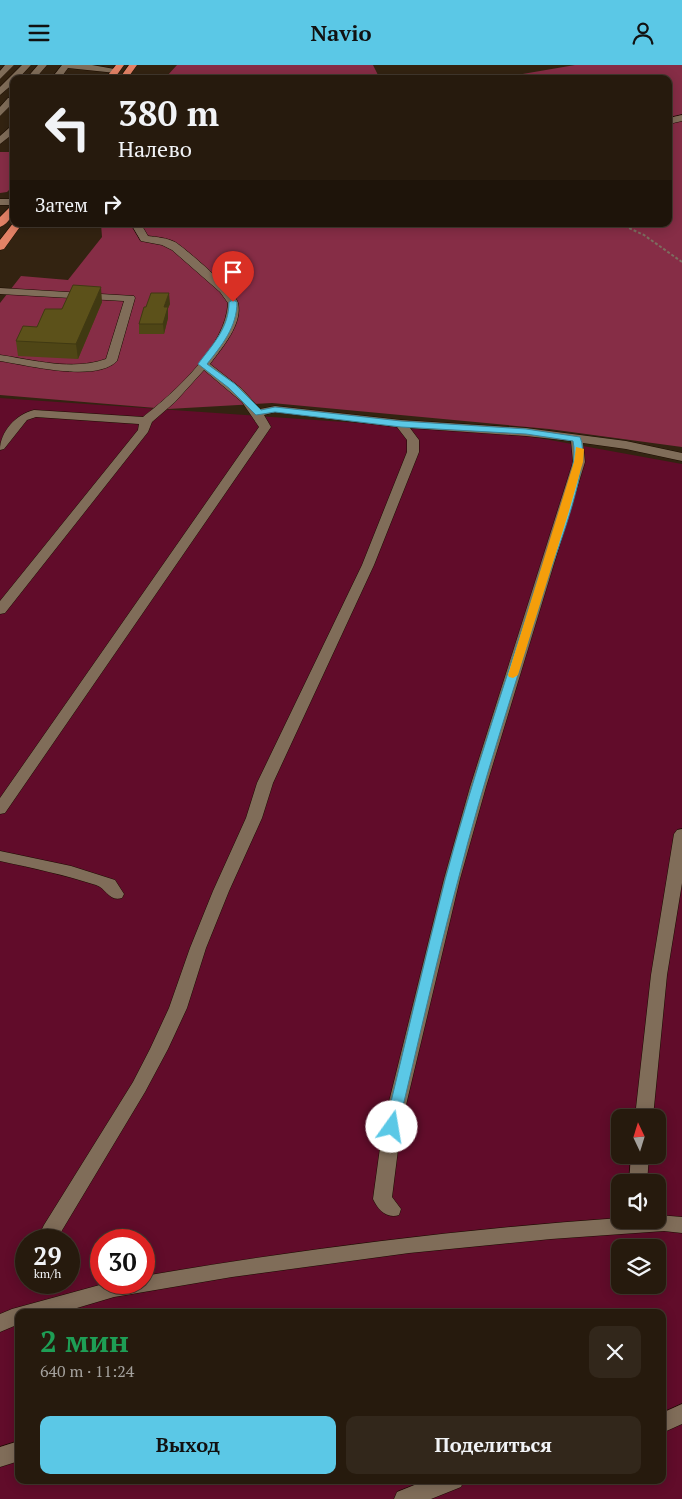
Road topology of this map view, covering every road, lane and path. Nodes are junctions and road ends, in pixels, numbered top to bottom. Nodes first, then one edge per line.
1 (10, 65) edge
2 (27, 65) edge
3 (43, 65) edge
4 (67, 65) edge
5 (118, 67) edge
6 (17, 75) edge
7 (34, 75) edge
8 (58, 75) edge
9 (0, 76) edge
10 (10, 82) edge
11 (0, 92) edge
12 (10, 100) edge
13 (0, 113) edge
14 (10, 132) edge
15 (0, 141) edge
16 (10, 210) edge
17 (0, 224) edge
18 (15, 227) edge
19 (138, 227) edge
20 (627, 227) edge
21 (0, 247) edge
22 (682, 262) edge
23 (0, 291) edge
24 (0, 358) edge
25 (203, 364) junction
26 (259, 413) junction
27 (146, 421) junction
28 (401, 424) junction
29 (577, 439) junction
30 (0, 446) edge
31 (682, 457) edge
32 (0, 610) edge
33 (0, 809) edge
34 (682, 834) edge
35 (0, 856) edge
36 (116, 894) dead end
37 (645, 1109) edge
38 (392, 1209) dead end
39 (682, 1225) edge
40 (52, 1229) edge
41 (42, 1309) edge
42 (15, 1317) edge
43 (0, 1323) edge
44 (682, 1414) edge
45 (666, 1422) edge
46 (15, 1452) edge
47 (0, 1457) edge
48 (443, 1484) edge
49 (404, 1499) edge

1 - 9 street
2 - 6 street
3 - 7 street
4 - 5 street
4 - 8 street
10 - 11 street
12 - 13 street
14 - 15 street
16 - 17 highway
18 - 21 highway
19 - 25 street
20 - 22 path
23 - 24 street
25 - 26 street
25 - 27 street
26 - 28 street
26 - 33 street
27 - 30 street
27 - 32 street
28 - 29 street
28 - 40 street
29 - 31 street
29 - 38 street
34 - 37 street
35 - 36 street
39 - 41 street
42 - 43 street
44 - 45 street
46 - 47 street
48 - 49 street

